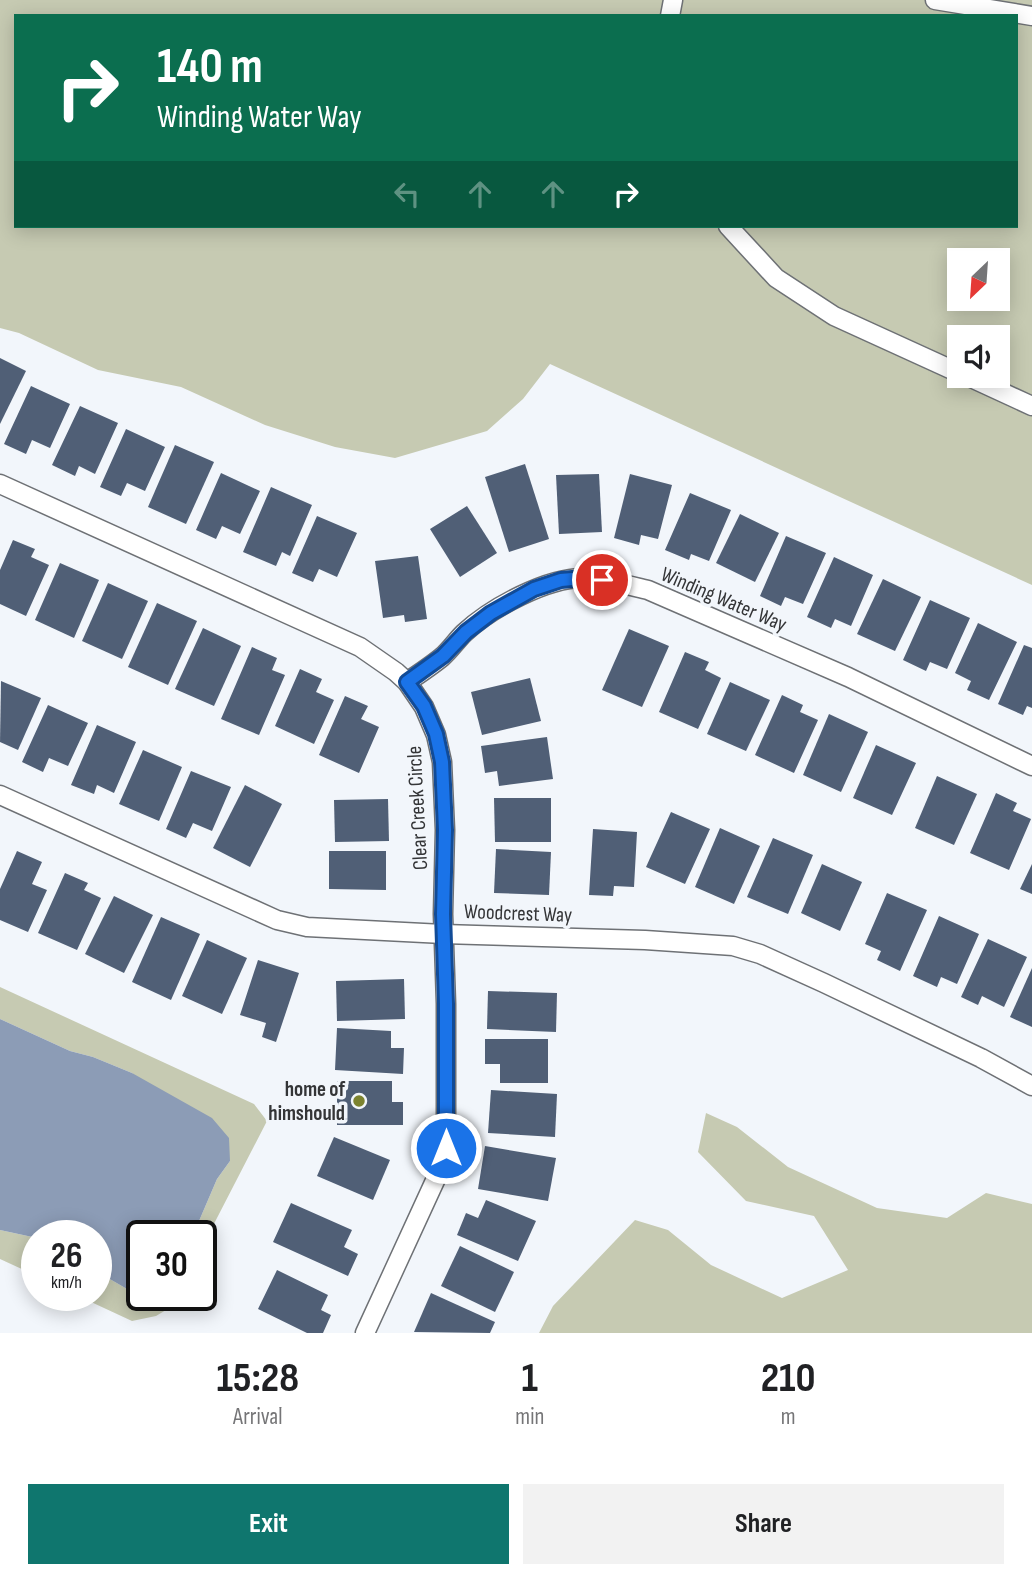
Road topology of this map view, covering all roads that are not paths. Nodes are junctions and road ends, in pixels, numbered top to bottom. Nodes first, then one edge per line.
1 (935, 0) edge
2 (1032, 16) edge
3 (730, 228) edge
4 (947, 368) edge
5 (993, 388) edge
6 (1032, 406) edge
7 (0, 484) edge
8 (407, 682) junction
9 (1032, 766) edge
10 (0, 795) edge
11 (443, 934) junction
12 (1032, 1086) edge
13 (365, 1333) edge

1 - 2 street
3 - 4 street
5 - 6 street
7 - 8 street, Clear Creek Circle
8 - 9 street, Winding Water Way
8 - 11 street, Clear Creek Circle
10 - 11 street, Woodcrest Way
11 - 12 street, Woodcrest Way
11 - 13 street, Clear Creek Circle

